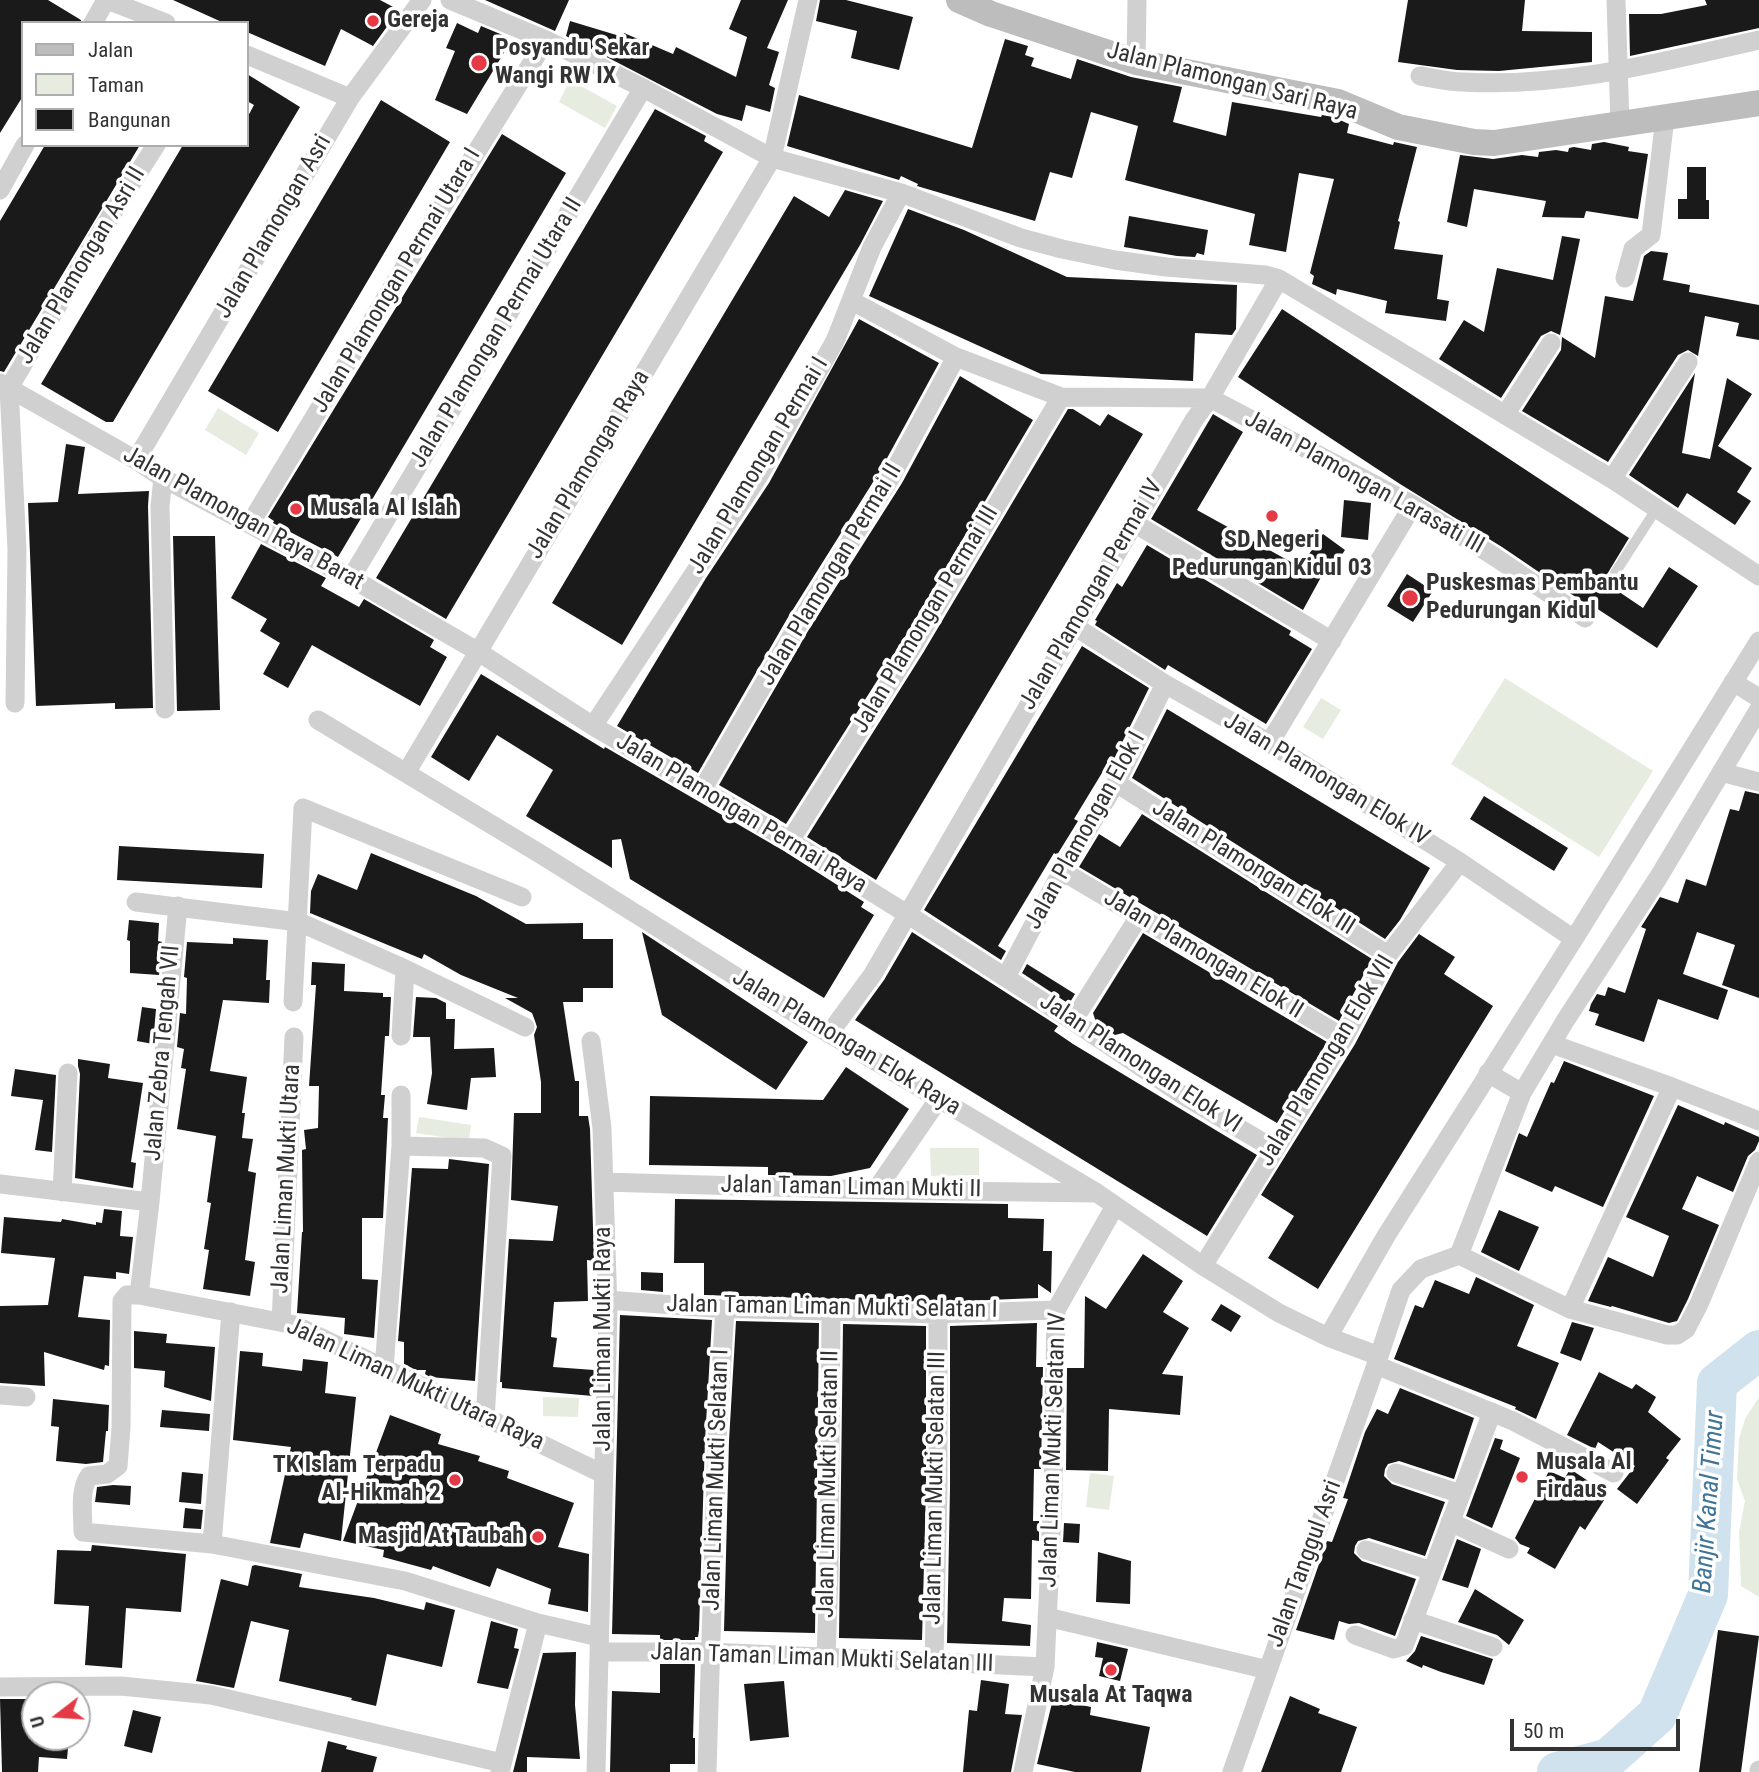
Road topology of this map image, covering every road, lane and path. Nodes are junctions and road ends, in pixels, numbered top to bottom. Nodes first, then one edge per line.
1 (106, 0) edge
2 (422, 0) edge
3 (450, 0) edge
4 (808, 0) edge
5 (959, 0) edge
6 (1137, 0) edge
7 (1616, 0) edge
8 (993, 7) edge
9 (94, 21) edge
10 (161, 21) edge
11 (546, 40) junction
12 (1759, 40) edge
13 (248, 55) edge
14 (1136, 62) junction
15 (1616, 72) junction
16 (1420, 76) dead end
17 (643, 88) junction
18 (349, 98) junction
19 (1759, 103) edge
20 (1665, 118) junction
21 (1620, 124) junction
22 (24, 147) edge
23 (155, 147) edge
24 (772, 158) junction
25 (0, 190) edge
26 (901, 193) junction
27 (1625, 278) dead end
28 (1279, 279) junction
29 (852, 301) junction
30 (1551, 343) dead end
31 (956, 358) junction
32 (1688, 362) dead end
33 (5, 385) edge
34 (1060, 397) junction
35 (1210, 398) junction
36 (1505, 415) junction
37 (136, 460) junction
38 (163, 478) junction
39 (1612, 479) junction
40 (1413, 505) junction
41 (1657, 507) junction
42 (1134, 523) junction
43 (250, 524) junction
44 (8, 550) edge
45 (1615, 573) dead end
46 (1759, 576) edge
47 (351, 578) junction
48 (1585, 618) dead end
49 (1074, 626) junction
50 (1332, 641) junction
51 (1759, 641) edge
52 (477, 651) junction
53 (1733, 682) junction
54 (1165, 684) junction
55 (1759, 698) edge
56 (15, 703) dead end
57 (165, 709) dead end
58 (1759, 709) edge
59 (318, 720) dead end
60 (593, 726) junction
61 (1269, 744) junction
62 (1721, 772) junction
63 (406, 773) junction
64 (1759, 782) edge
65 (1116, 783) junction
66 (702, 790) junction
67 (790, 841) junction
68 (1460, 862) junction
69 (1062, 871) junction
70 (522, 897) dead end
71 (136, 902) dead end
72 (177, 905) junction
73 (908, 914) junction
74 (1138, 918) junction
75 (299, 922) junction
76 (1574, 939) junction
77 (1388, 955) junction
78 (405, 969) junction
79 (1006, 977) junction
80 (293, 1002) dead end
81 (1073, 1021) junction
82 (525, 1027) dead end
83 (829, 1034) junction
84 (401, 1036) dead end
85 (294, 1037) dead end
86 (1344, 1038) junction
87 (591, 1041) dead end
88 (1552, 1044) junction
89 (68, 1073) dead end
90 (1488, 1073) junction
91 (1672, 1087) junction
92 (1522, 1093) junction
93 (401, 1095) dead end
94 (938, 1100) junction
95 (1759, 1121) edge
96 (401, 1146) junction
97 (1275, 1149) junction
98 (1759, 1161) edge
99 (604, 1182) junction
100 (0, 1184) edge
101 (876, 1190) junction
102 (62, 1192) junction
103 (1097, 1193) junction
104 (150, 1202) junction
105 (1115, 1206) junction
106 (1459, 1255) junction
107 (1203, 1266) junction
108 (139, 1295) junction
109 (608, 1300) junction
110 (725, 1308) junction
111 (1570, 1309) junction
112 (1056, 1310) junction
113 (831, 1311) junction
114 (231, 1312) junction
115 (939, 1314) junction
116 (281, 1322) junction
117 (1328, 1337) junction
118 (1378, 1361) junction
119 (384, 1369) junction
120 (0, 1395) edge
121 (26, 1396) dead end
122 (1492, 1412) junction
123 (485, 1418) junction
124 (1396, 1473) dead end
125 (1614, 1473) dead end
126 (603, 1474) junction
127 (1461, 1494) junction
128 (1450, 1522) junction
129 (212, 1544) junction
130 (1509, 1549) dead end
131 (1366, 1550) dead end
132 (1432, 1571) junction
133 (1047, 1617) junction
134 (1413, 1619) junction
135 (538, 1623) junction
136 (1355, 1635) dead end
137 (599, 1645) junction
138 (1493, 1647) dead end
139 (710, 1652) junction
140 (826, 1657) junction
141 (934, 1661) junction
142 (1045, 1667) junction
143 (1268, 1670) junction
144 (0, 1688) edge
145 (501, 1767) edge
146 (596, 1772) edge
147 (706, 1772) edge
148 (1023, 1772) edge
149 (1231, 1772) edge

1 - 9 street
1 - 10 street
2 - 18 street, Jalan Plamongan Asri
3 - 11 street
4 - 24 street, Jalan Plamongan Raya
5 - 8 street, Jalan Plamongan Sari Raya
6 - 14 street
7 - 15 street
8 - 14 street, Jalan Plamongan Sari Raya
11 - 17 street
11 - 43 street, Jalan Plamongan Permai Utara I
12 - 15 street
13 - 18 street
14 - 21 street, Jalan Plamongan Sari Raya
15 - 16 street
15 - 21 street
17 - 24 street
17 - 47 street, Jalan Plamongan Permai Utara II
18 - 37 street, Jalan Plamongan Asri
19 - 20 street, Jalan Plamongan Sari Raya
20 - 21 street, Jalan Plamongan Sari Raya
20 - 27 street
22 - 25 street
23 - 33 street, Jalan Plamongan Asri II
24 - 26 street
24 - 52 street, Jalan Plamongan Raya
26 - 28 street
26 - 29 street, Jalan Plamongan Permai I
28 - 35 street, Jalan Plamongan Permai IV
28 - 36 street
29 - 31 street
29 - 60 street, Jalan Plamongan Permai I
30 - 36 street
31 - 34 street
31 - 66 street, Jalan Plamongan Permai II
32 - 39 street
33 - 37 street, Jalan Plamongan Raya Barat
33 - 44 street
34 - 35 street
34 - 67 street, Jalan Plamongan Permai III
35 - 40 street, Jalan Plamongan Larasati III
35 - 42 street, Jalan Plamongan Permai IV
36 - 39 street
37 - 38 street, Jalan Plamongan Raya Barat
38 - 43 street, Jalan Plamongan Raya Barat
38 - 57 street
39 - 41 street
40 - 48 street, Jalan Plamongan Larasati III
40 - 50 street
41 - 45 lane
41 - 46 street
42 - 49 street, Jalan Plamongan Permai IV
42 - 50 street
43 - 47 street, Jalan Plamongan Raya Barat
44 - 56 street
47 - 52 street, Jalan Plamongan Raya Barat
49 - 54 street, Jalan Plamongan Elok IV
49 - 73 street, Jalan Plamongan Permai IV
50 - 61 street
51 - 53 street
52 - 60 street, Jalan Plamongan Permai Raya
52 - 63 street, Jalan Plamongan Raya
53 - 55 street
53 - 76 street
54 - 61 street, Jalan Plamongan Elok IV
54 - 65 street, Jalan Plamongan Elok I
58 - 62 street
59 - 63 street, Jalan Plamongan Elok Raya
60 - 66 street, Jalan Plamongan Permai Raya
61 - 68 street, Jalan Plamongan Elok IV
62 - 64 street
62 - 88 street
63 - 83 street, Jalan Plamongan Elok Raya
65 - 69 street, Jalan Plamongan Elok I
65 - 77 street, Jalan Plamongan Elok III
66 - 67 street, Jalan Plamongan Permai Raya
67 - 73 street, Jalan Plamongan Permai Raya
68 - 76 street, Jalan Plamongan Elok IV
68 - 77 street, Jalan Plamongan Elok VII
69 - 74 street, Jalan Plamongan Elok II
69 - 79 street, Jalan Plamongan Elok I
70 - 75 street
71 - 72 street
72 - 75 street
72 - 104 street, Jalan Zebra Tengah VII
73 - 79 street, Jalan Plamongan Permai Raya
73 - 83 street, Jalan Plamongan Permai IV
74 - 81 street
74 - 86 street, Jalan Plamongan Elok II
75 - 78 street
75 - 80 street
76 - 90 street
77 - 86 street, Jalan Plamongan Elok VII
78 - 82 street
78 - 84 street
79 - 81 street, Jalan Plamongan Elok VI
81 - 97 street, Jalan Plamongan Elok VI
83 - 94 street, Jalan Plamongan Elok Raya
85 - 116 street, Jalan Liman Mukti Utara
86 - 97 street, Jalan Plamongan Elok VII
87 - 99 street, Jalan Liman Mukti Raya
88 - 91 street
88 - 92 street
89 - 102 street
90 - 92 street
90 - 117 street
91 - 95 street
91 - 111 street
92 - 106 street
93 - 96 street
94 - 101 street
94 - 103 street, Jalan Plamongan Elok Raya
96 - 119 street
96 - 123 street
97 - 107 street, Jalan Plamongan Elok VII
98 - 111 street
99 - 101 street, Jalan Taman Liman Mukti II
99 - 109 street, Jalan Liman Mukti Raya
100 - 102 street
101 - 103 street, Jalan Taman Liman Mukti II
102 - 104 street
103 - 105 street, Jalan Plamongan Elok Raya
104 - 108 street, Jalan Zebra Tengah VII
105 - 107 street, Jalan Plamongan Elok Raya
105 - 112 street, Jalan Liman Mukti Selatan IV
106 - 111 street
106 - 118 street, Jalan Tanggul Asri
107 - 117 street, Jalan Plamongan Elok Raya
108 - 114 street, Jalan Liman Mukti Utara Raya
108 - 129 street, Jalan Taman Liman Mukti Selatan III
109 - 110 street, Jalan Taman Liman Mukti Selatan I
109 - 126 street, Jalan Liman Mukti Raya
110 - 113 street, Jalan Taman Liman Mukti Selatan I
110 - 139 street, Jalan Liman Mukti Selatan I
112 - 115 street, Jalan Taman Liman Mukti Selatan I
112 - 133 street, Jalan Liman Mukti Selatan IV
113 - 115 street, Jalan Taman Liman Mukti Selatan I
113 - 140 street, Jalan Liman Mukti Selatan II
114 - 116 street, Jalan Liman Mukti Utara Raya
114 - 129 street
115 - 141 street, Jalan Liman Mukti Selatan III
116 - 119 street, Jalan Liman Mukti Utara Raya
117 - 118 street, Jalan Plamongan Elok Raya
118 - 122 street, Jalan Plamongan Elok Raya
118 - 143 street, Jalan Tanggul Asri
119 - 123 street, Jalan Liman Mukti Utara Raya
120 - 121 street
122 - 125 street, Jalan Plamongan Elok Raya
122 - 127 street
123 - 126 street, Jalan Liman Mukti Utara Raya
124 - 127 street
126 - 137 street, Jalan Liman Mukti Raya
127 - 128 street
128 - 130 street
128 - 132 street
129 - 135 street, Jalan Taman Liman Mukti Selatan III
131 - 132 street
132 - 134 street
133 - 142 street, Jalan Liman Mukti Selatan IV
133 - 143 street
134 - 136 street
134 - 138 street
135 - 137 street, Jalan Taman Liman Mukti Selatan III
135 - 145 street
137 - 139 street, Jalan Taman Liman Mukti Selatan III
137 - 146 street, Jalan Liman Mukti Raya
139 - 140 street, Jalan Taman Liman Mukti Selatan III
139 - 147 street, Jalan Liman Mukti Selatan I
140 - 141 street, Jalan Taman Liman Mukti Selatan III
141 - 142 street, Jalan Taman Liman Mukti Selatan III
142 - 148 street, Jalan Liman Mukti Selatan IV
143 - 149 street, Jalan Tanggul Asri
144 - 145 street

